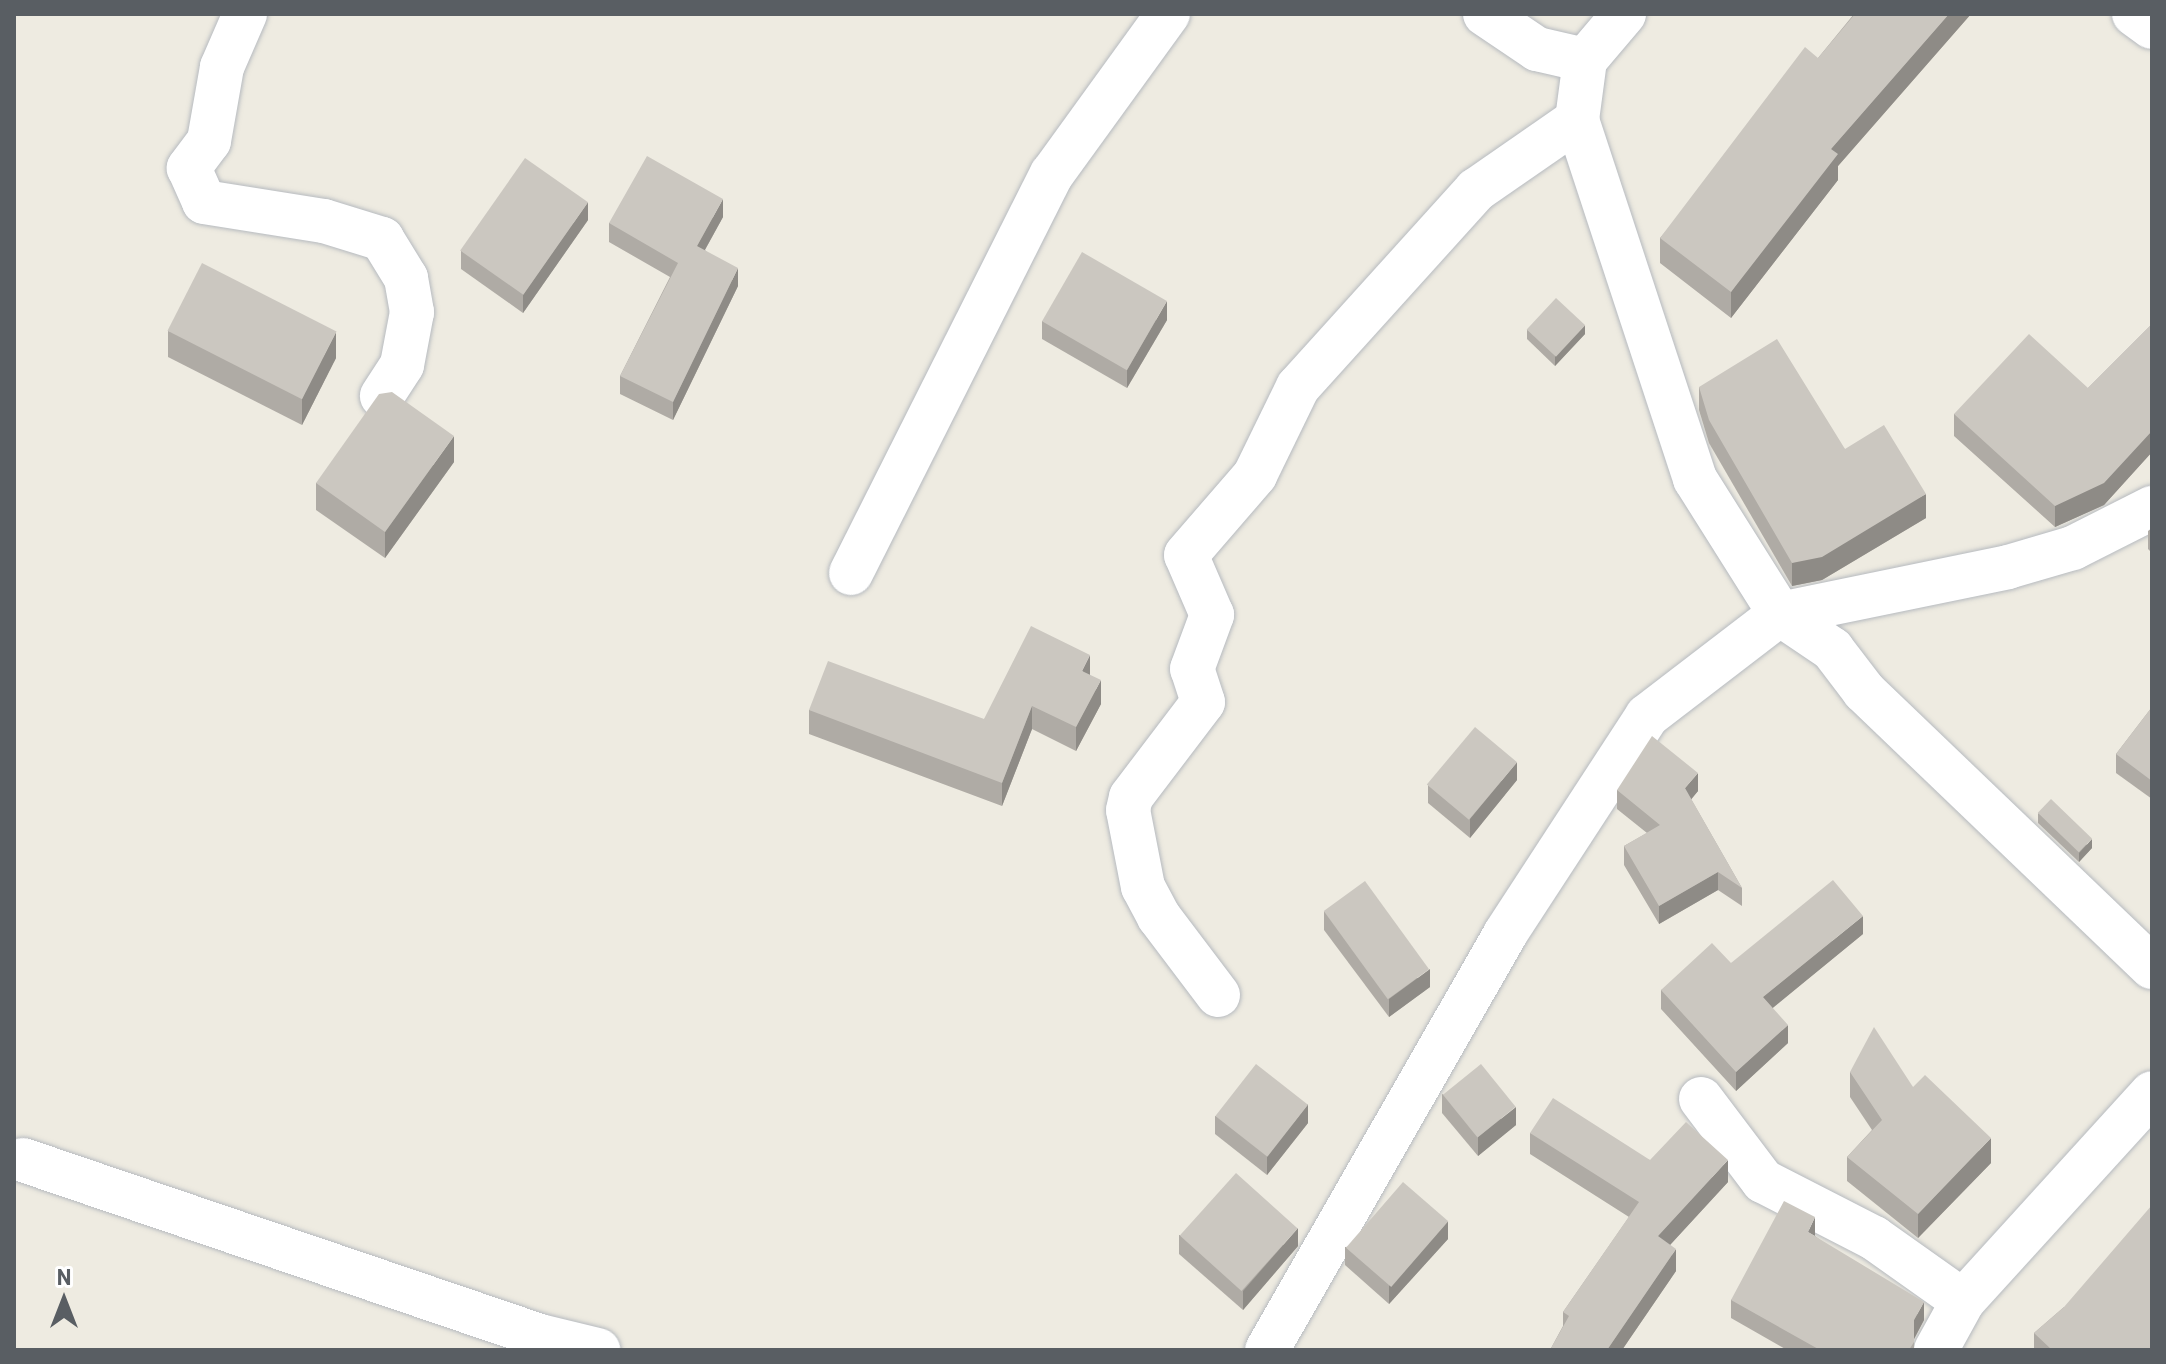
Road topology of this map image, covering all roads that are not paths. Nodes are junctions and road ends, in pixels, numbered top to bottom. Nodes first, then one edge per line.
1 (245, 14) edge
2 (1168, 14) edge
3 (1485, 14) edge
4 (1624, 14) edge
5 (2134, 14) edge
6 (2152, 27) edge
7 (1585, 60) junction
8 (1577, 120) junction
9 (382, 396) edge
10 (2152, 508) edge
11 (851, 573) dead end
12 (1780, 614) junction
13 (2152, 967) edge
14 (1218, 995) dead end
15 (2152, 1093) edge
16 (1701, 1099) dead end
17 (23, 1160) dead end
18 (1963, 1301) junction
19 (598, 1350) edge
20 (1267, 1350) edge
21 (1936, 1350) edge

1 - 9 street
2 - 11 street
3 - 7 street
4 - 7 street
5 - 6 street
7 - 8 street
8 - 12 street
8 - 14 street
10 - 12 street
12 - 13 street
12 - 20 street
15 - 18 street
16 - 18 street
17 - 19 street
18 - 21 street

